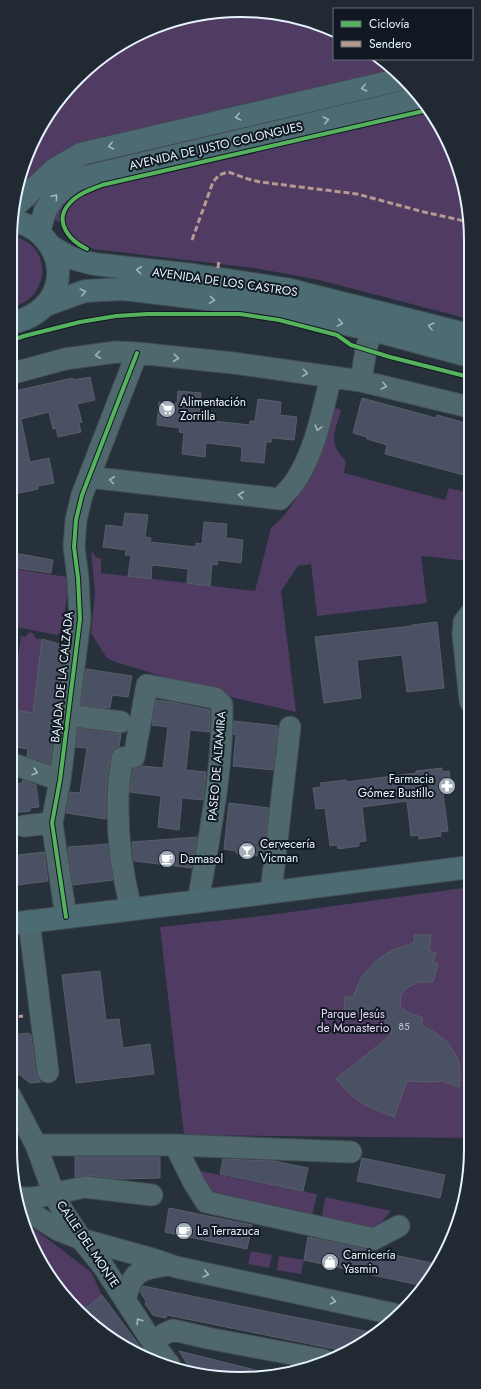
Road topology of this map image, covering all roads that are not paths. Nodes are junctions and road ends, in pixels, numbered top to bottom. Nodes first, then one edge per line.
1 (397, 80) edge
2 (414, 99) edge
3 (20, 201) edge
4 (18, 222) edge
5 (45, 240) junction
6 (46, 304) junction
7 (17, 321) edge
8 (372, 330) junction
9 (464, 334) edge
10 (137, 353) junction
11 (464, 355) edge
12 (17, 372) edge
13 (332, 377) junction
14 (361, 381) junction
15 (464, 406) edge
16 (89, 477) junction
17 (464, 622) edge
18 (464, 644) edge
19 (69, 715) junction
20 (122, 722) dead end
21 (290, 727) dead end
22 (17, 765) edge
23 (60, 780) junction
24 (52, 823) junction
25 (24, 826) dead end
26 (464, 868) edge
27 (272, 892) junction
28 (198, 902) junction
29 (131, 909) junction
30 (66, 916) junction
31 (20, 923) edge
32 (48, 1072) dead end
33 (17, 1108) edge
34 (36, 1145) junction
35 (175, 1145) junction
36 (351, 1152) dead end
37 (152, 1195) dead end
38 (23, 1198) edge
39 (58, 1201) junction
40 (29, 1211) edge
41 (399, 1226) dead end
42 (81, 1239) junction
43 (168, 1265) junction
44 (125, 1300) junction
45 (392, 1314) edge
46 (153, 1343) junction
47 (165, 1359) edge
48 (316, 1359) edge

1 -> 3 main road, AVENIDA DE JUSTO COLONGUES
5 -> 2 main road, AVENIDA DE JUSTO COLONGUES
4 - 5 main road, AVENIDA DE LOS CASTROS
5 - 6 main road
9 -> 5 main road, AVENIDA DE LOS CASTROS
6 - 7 main road
6 -> 8 main road, AVENIDA DE LOS CASTROS
8 - 11 main road, AVENIDA DE LOS CASTROS
8 - 14 street
10 -> 12 street
10 -> 13 street
10 - 16 street, BAJADA DE LA CALZADA
13 - 14 street
13 -> 16 street
14 -> 15 street
16 - 19 street, BAJADA DE LA CALZADA
17 - 18 street
19 - 20 street
19 - 23 street, BAJADA DE LA CALZADA
21 - 27 street
22 -> 23 street
23 - 24 street, BAJADA DE LA CALZADA
24 - 25 street
24 - 30 street, BAJADA DE LA CALZADA
26 - 27 main road
27 - 28 main road
28 - 29 main road
28 - 29 street, PASEO DE ALTAMIRA
29 - 30 main road
30 - 31 main road
31 - 32 street
33 - 34 street, CALLE DEL MONTE
34 - 35 street
34 - 39 street, CALLE DEL MONTE
35 - 36 street
35 - 41 street
37 - 39 street
38 - 39 street
39 - 40 street
39 - 42 street, CALLE DEL MONTE
40 - 42 street
42 - 43 street
42 - 44 street, CALLE DEL MONTE
43 - 44 street
43 -> 45 street
46 -> 44 street, CALLE DEL MONTE
46 - 47 street, CALLE DEL MONTE
46 - 48 street

